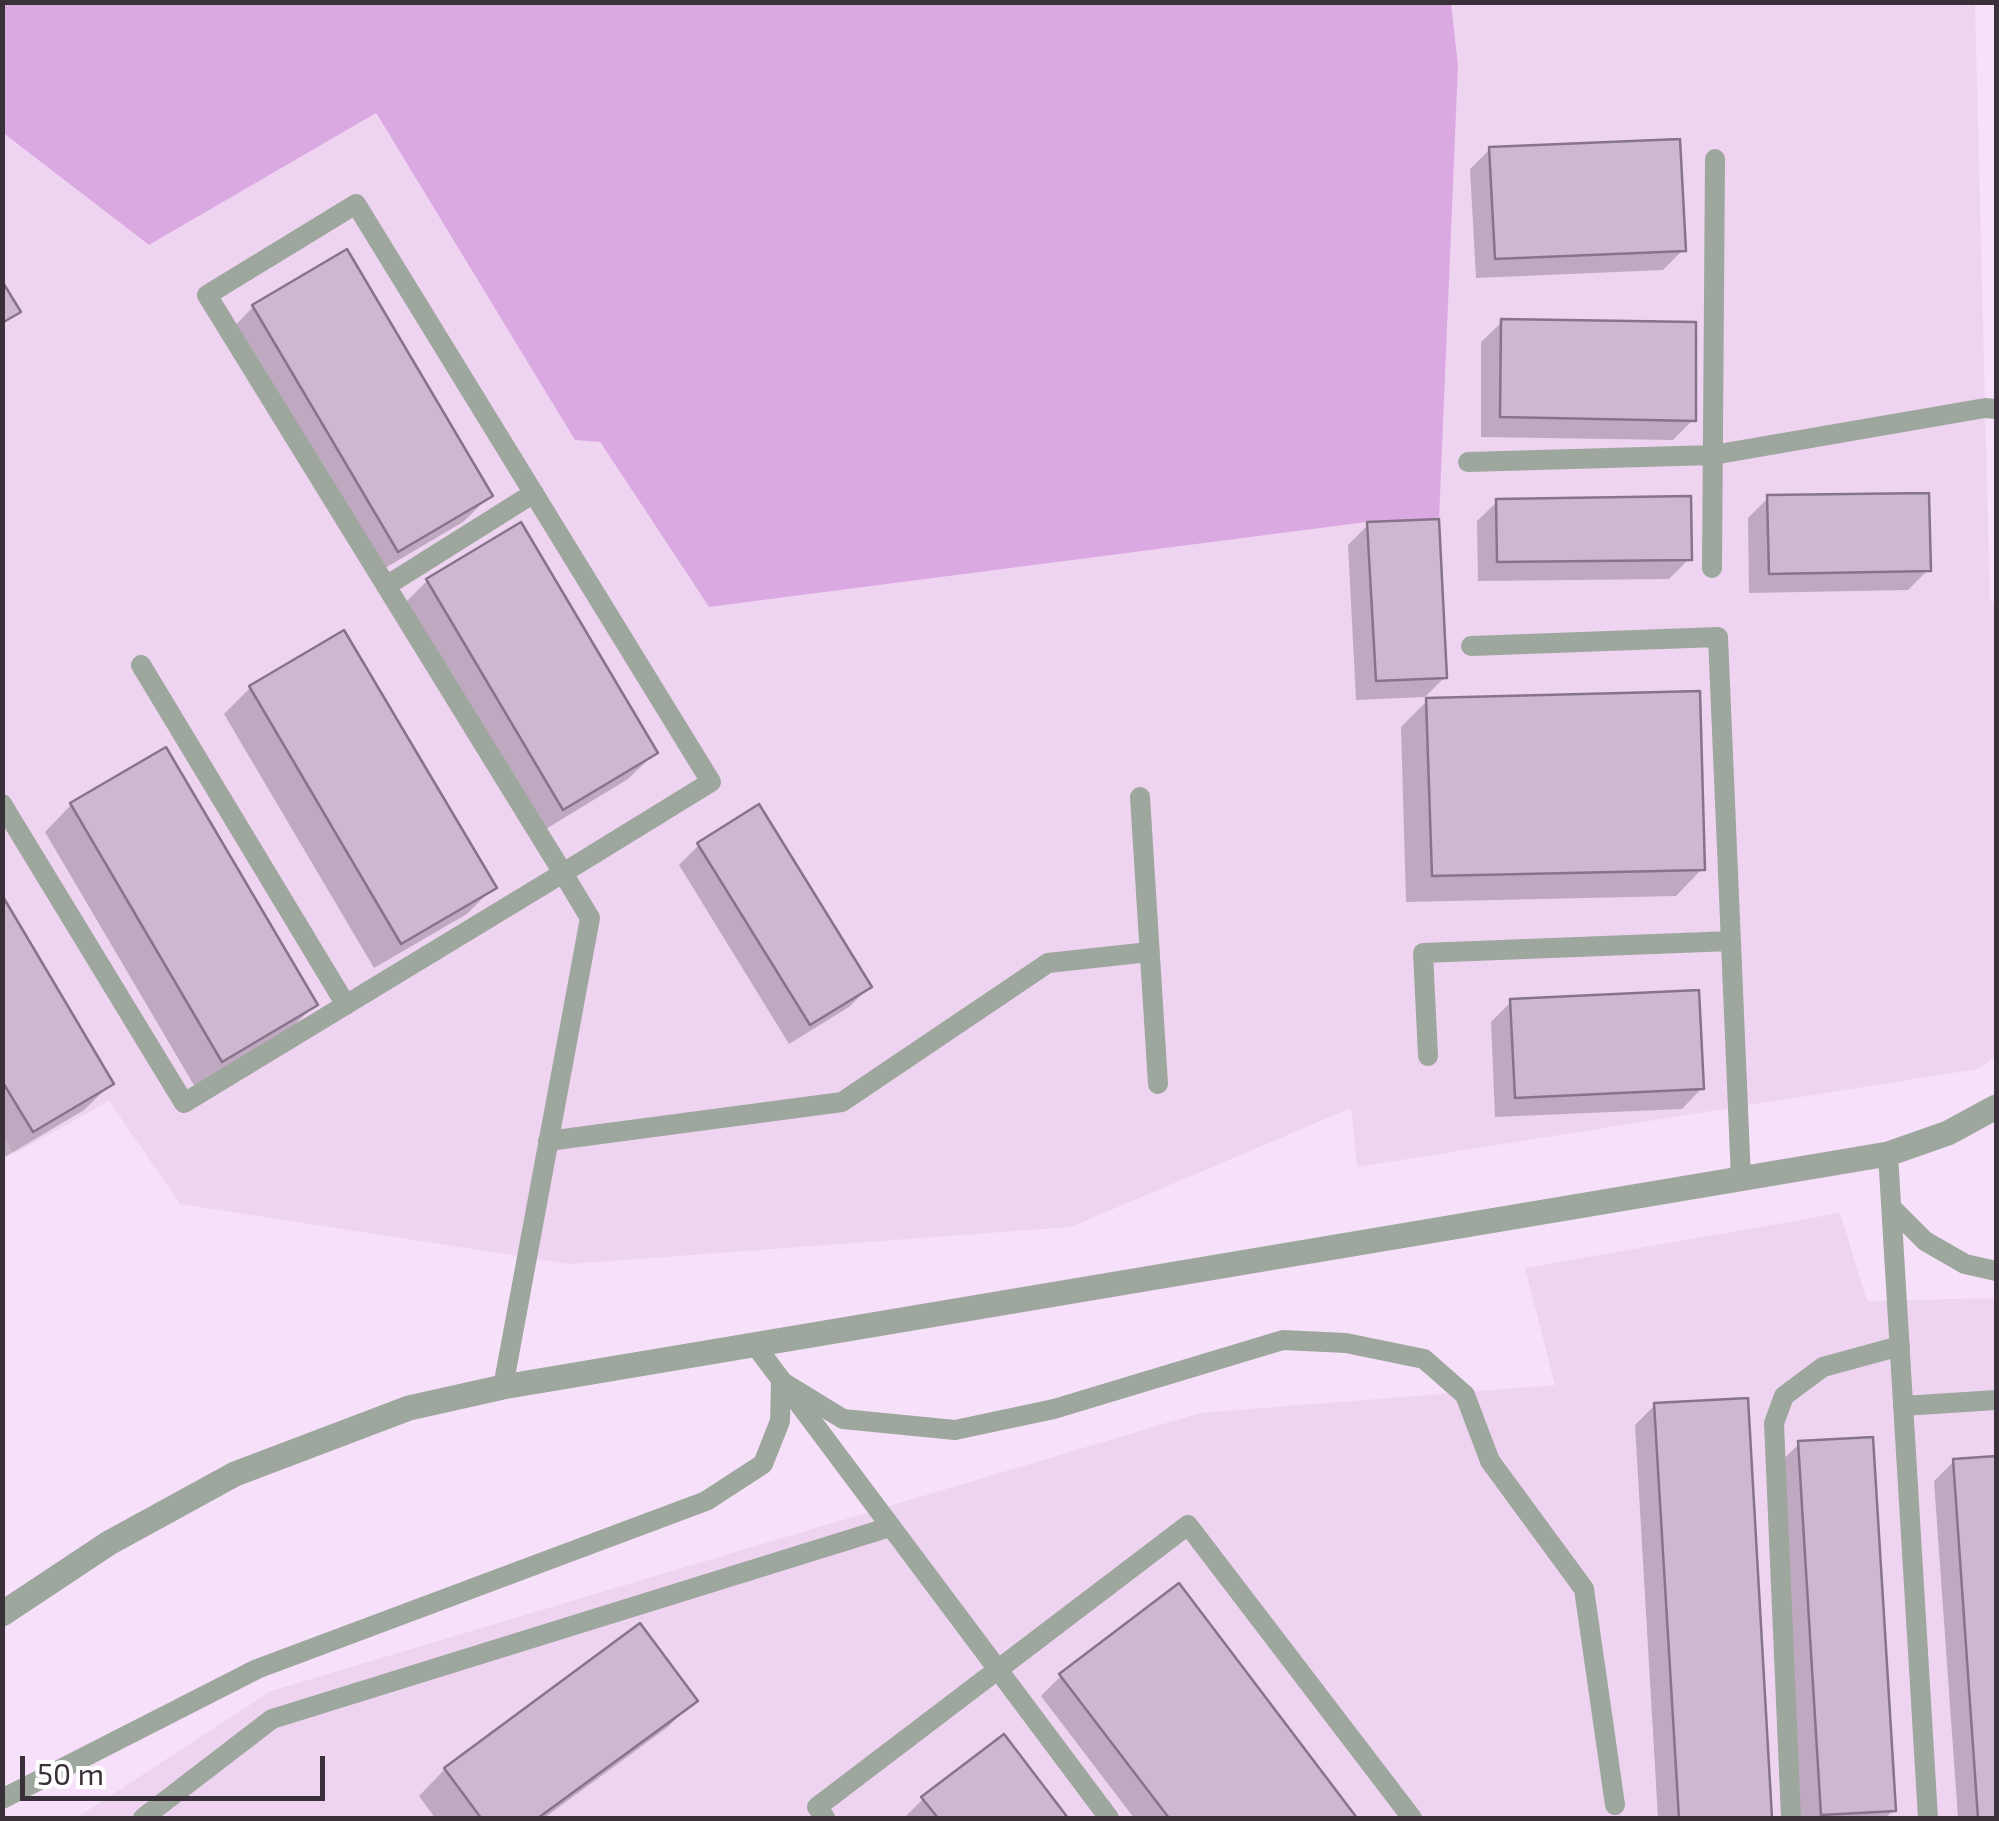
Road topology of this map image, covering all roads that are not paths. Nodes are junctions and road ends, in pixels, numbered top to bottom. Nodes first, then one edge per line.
1 (1715, 159) dead end
2 (1996, 409) edge
3 (1713, 455) junction
4 (1468, 462) dead end
5 (534, 493) junction
6 (1712, 568) dead end
7 (386, 586) junction
8 (1470, 646) dead end
9 (141, 664) dead end
10 (1140, 798) dead end
11 (2, 804) edge
12 (563, 873) junction
13 (1731, 941) junction
14 (1150, 952) junction
15 (346, 1005) junction
16 (1428, 1056) dead end
17 (1158, 1084) dead end
18 (1996, 1107) edge
19 (548, 1142) junction
20 (1888, 1154) junction
21 (1740, 1178) junction
22 (1892, 1208) junction
23 (1996, 1270) edge
24 (754, 1345) junction
25 (1900, 1346) junction
26 (782, 1380) junction
27 (503, 1388) junction
28 (1996, 1400) edge
29 (1904, 1406) junction
30 (890, 1526) junction
31 (2, 1614) edge
32 (998, 1669) junction
33 (2, 1799) edge
34 (1616, 1805) dead end
35 (143, 1818) edge
36 (825, 1818) edge
37 (1110, 1818) edge
38 (1412, 1818) edge
39 (1791, 1818) edge
40 (1928, 1818) edge

1 - 3 lane
2 - 3 lane
3 - 4 lane
3 - 6 lane
5 - 7 lane
5 - 7 lane
5 - 12 lane
7 - 12 lane
8 - 13 lane
9 - 15 lane
10 - 14 lane
11 - 15 lane
12 - 15 lane
12 - 19 lane
13 - 16 lane
13 - 21 lane
14 - 17 lane
14 - 19 lane
18 - 20 street
19 - 27 lane
20 - 21 street
20 - 22 lane
21 - 24 street
22 - 23 lane
22 - 25 lane
24 - 26 lane
24 - 27 street
25 - 29 lane
25 - 39 lane
26 - 30 lane
26 - 33 lane
26 - 34 lane
27 - 31 street
28 - 29 lane
29 - 40 lane
30 - 32 lane
30 - 35 lane
32 - 36 lane
32 - 37 lane
32 - 38 lane

